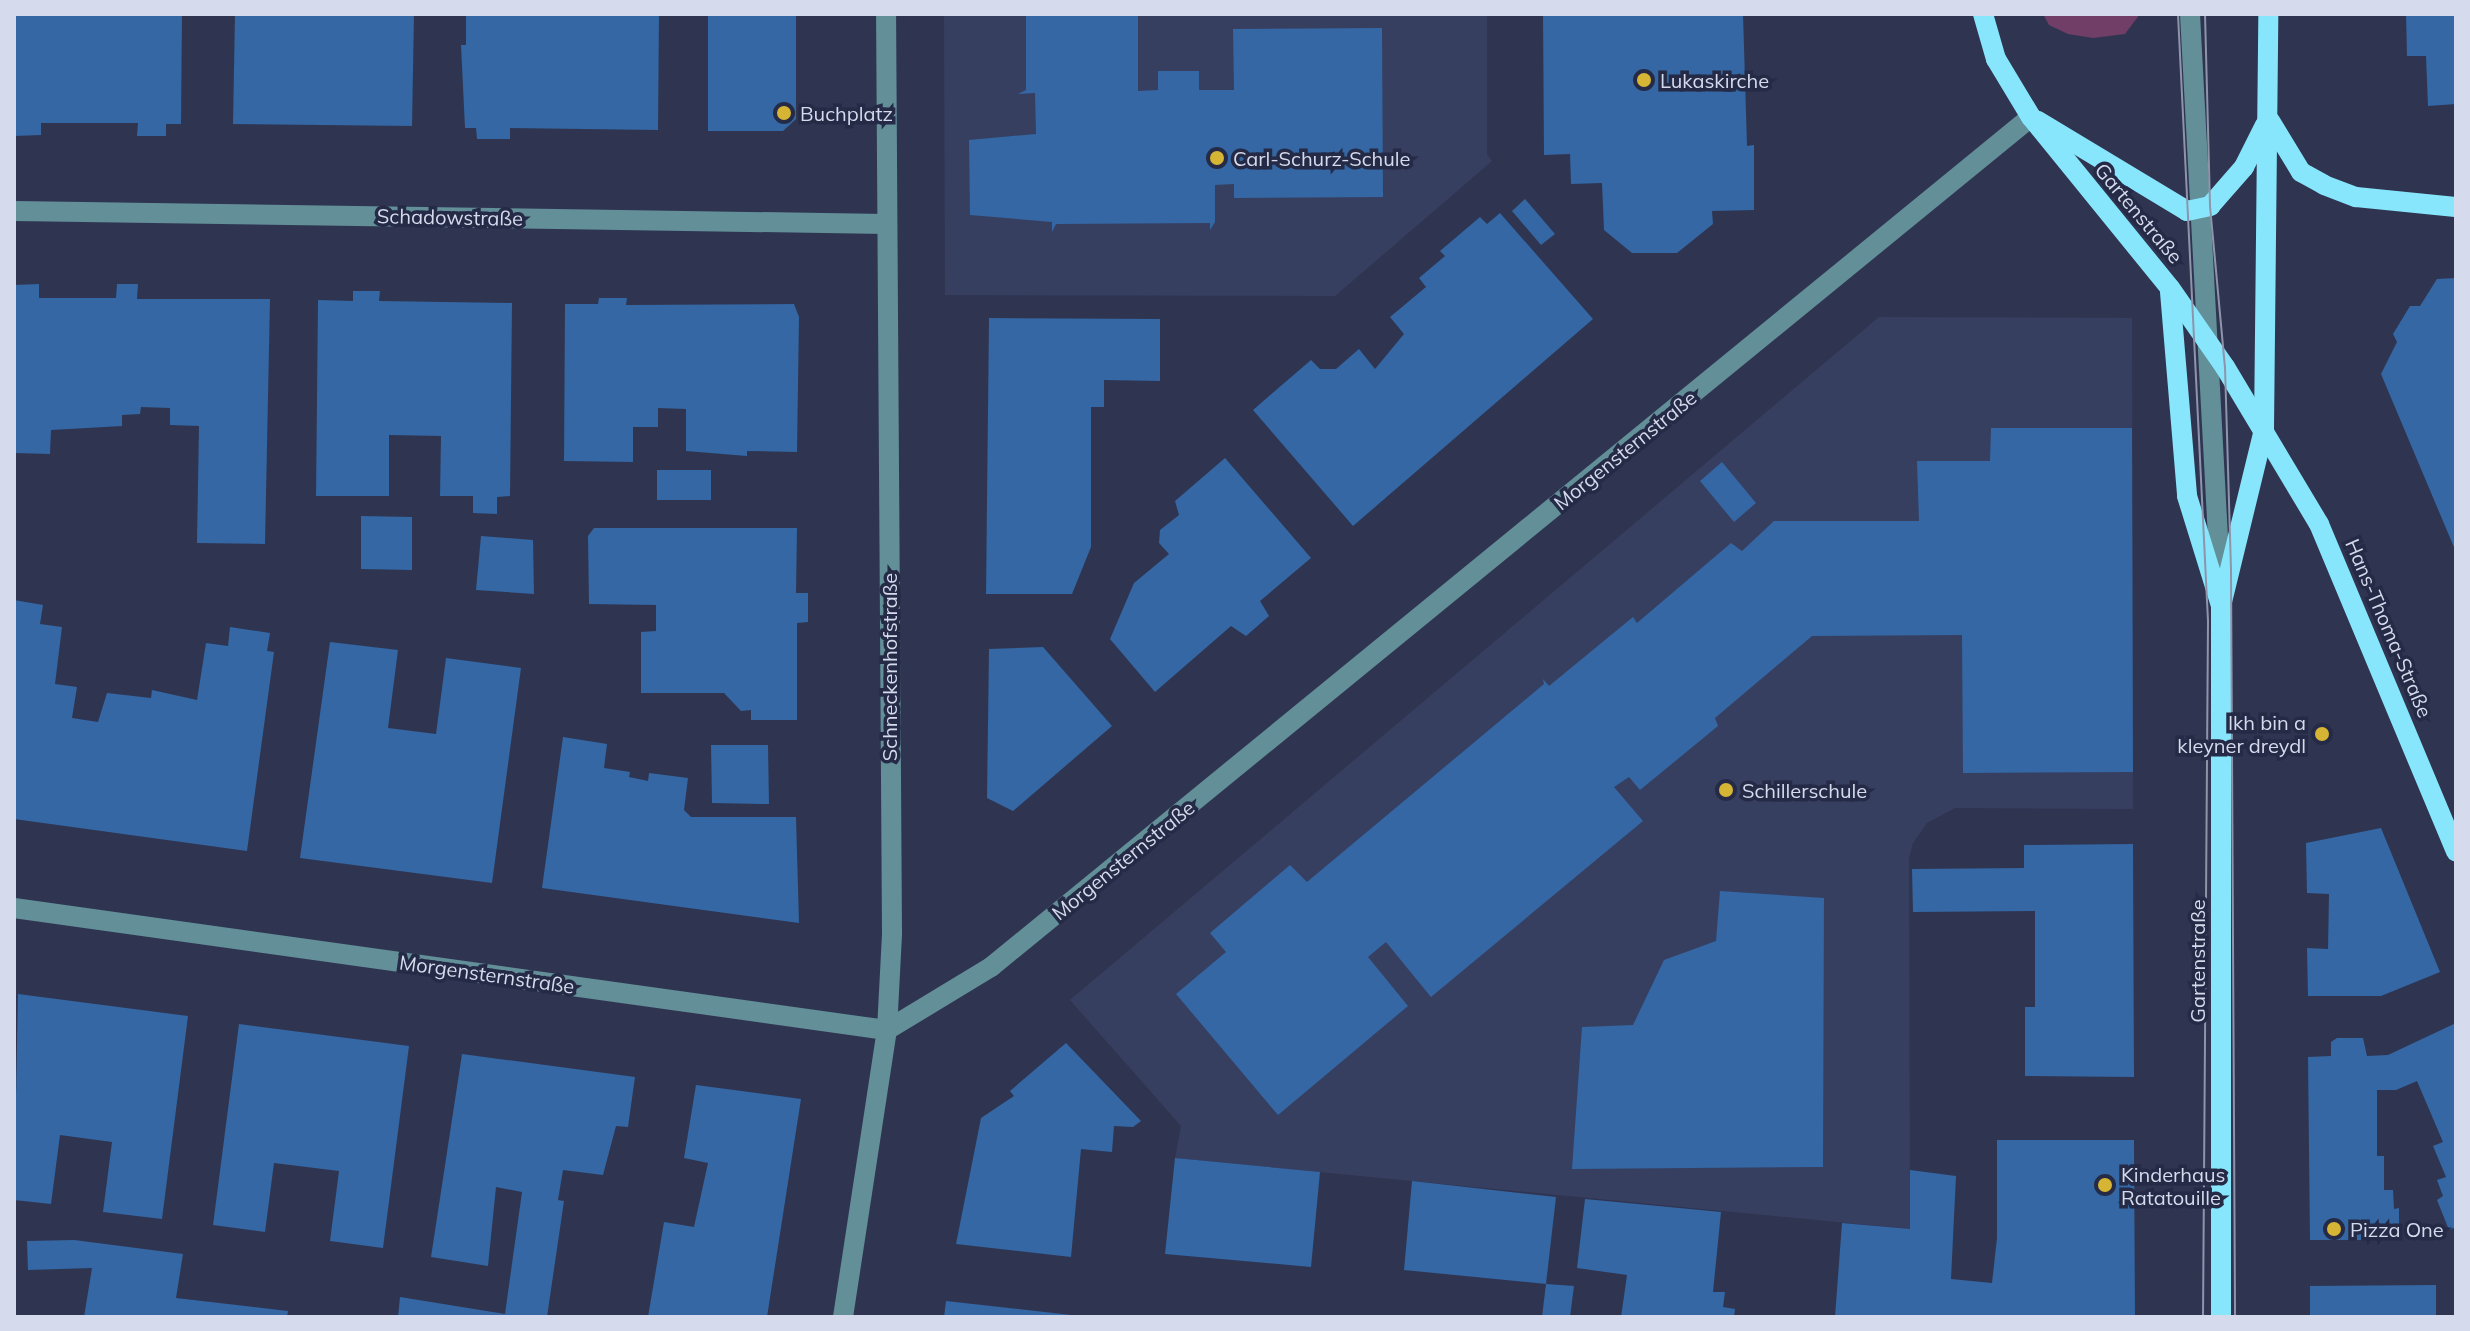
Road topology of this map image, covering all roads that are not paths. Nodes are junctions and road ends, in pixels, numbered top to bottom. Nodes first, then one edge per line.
1 (886, 14) edge
2 (1983, 14) edge
3 (2190, 14) edge
4 (2268, 14) edge
5 (2031, 117) junction
6 (2269, 118) junction
7 (2456, 207) edge
8 (2199, 209) junction
9 (14, 211) edge
10 (886, 224) junction
11 (2170, 288) junction
12 (2209, 345) junction
13 (2264, 429) junction
14 (2221, 606) junction
15 (2456, 852) edge
16 (14, 908) edge
17 (887, 1030) junction
18 (843, 1317) edge
19 (2221, 1317) edge

1 - 10 street, Schneckenhofstraße
2 - 5 main road, Gartenstraße
3 - 8 street
4 - 6 main road, Gartenstraße
5 - 8 main road
5 - 11 main road, Gartenstraße
5 - 17 street, Morgensternstraße
6 - 7 main road
6 - 8 main road
6 - 13 main road, Gartenstraße
8 - 12 street
9 - 10 street, Schadowstraße
10 - 17 street, Schneckenhofstraße
11 - 12 main road, Hans-Thoma-Straße
11 - 14 main road, Gartenstraße
12 - 13 main road, Hans-Thoma-Straße
12 - 14 street
13 - 14 main road, Gartenstraße
13 - 15 main road, Hans-Thoma-Straße
14 - 19 main road, Gartenstraße
16 - 17 street, Morgensternstraße
17 - 18 street, Schneckenhofstraße

